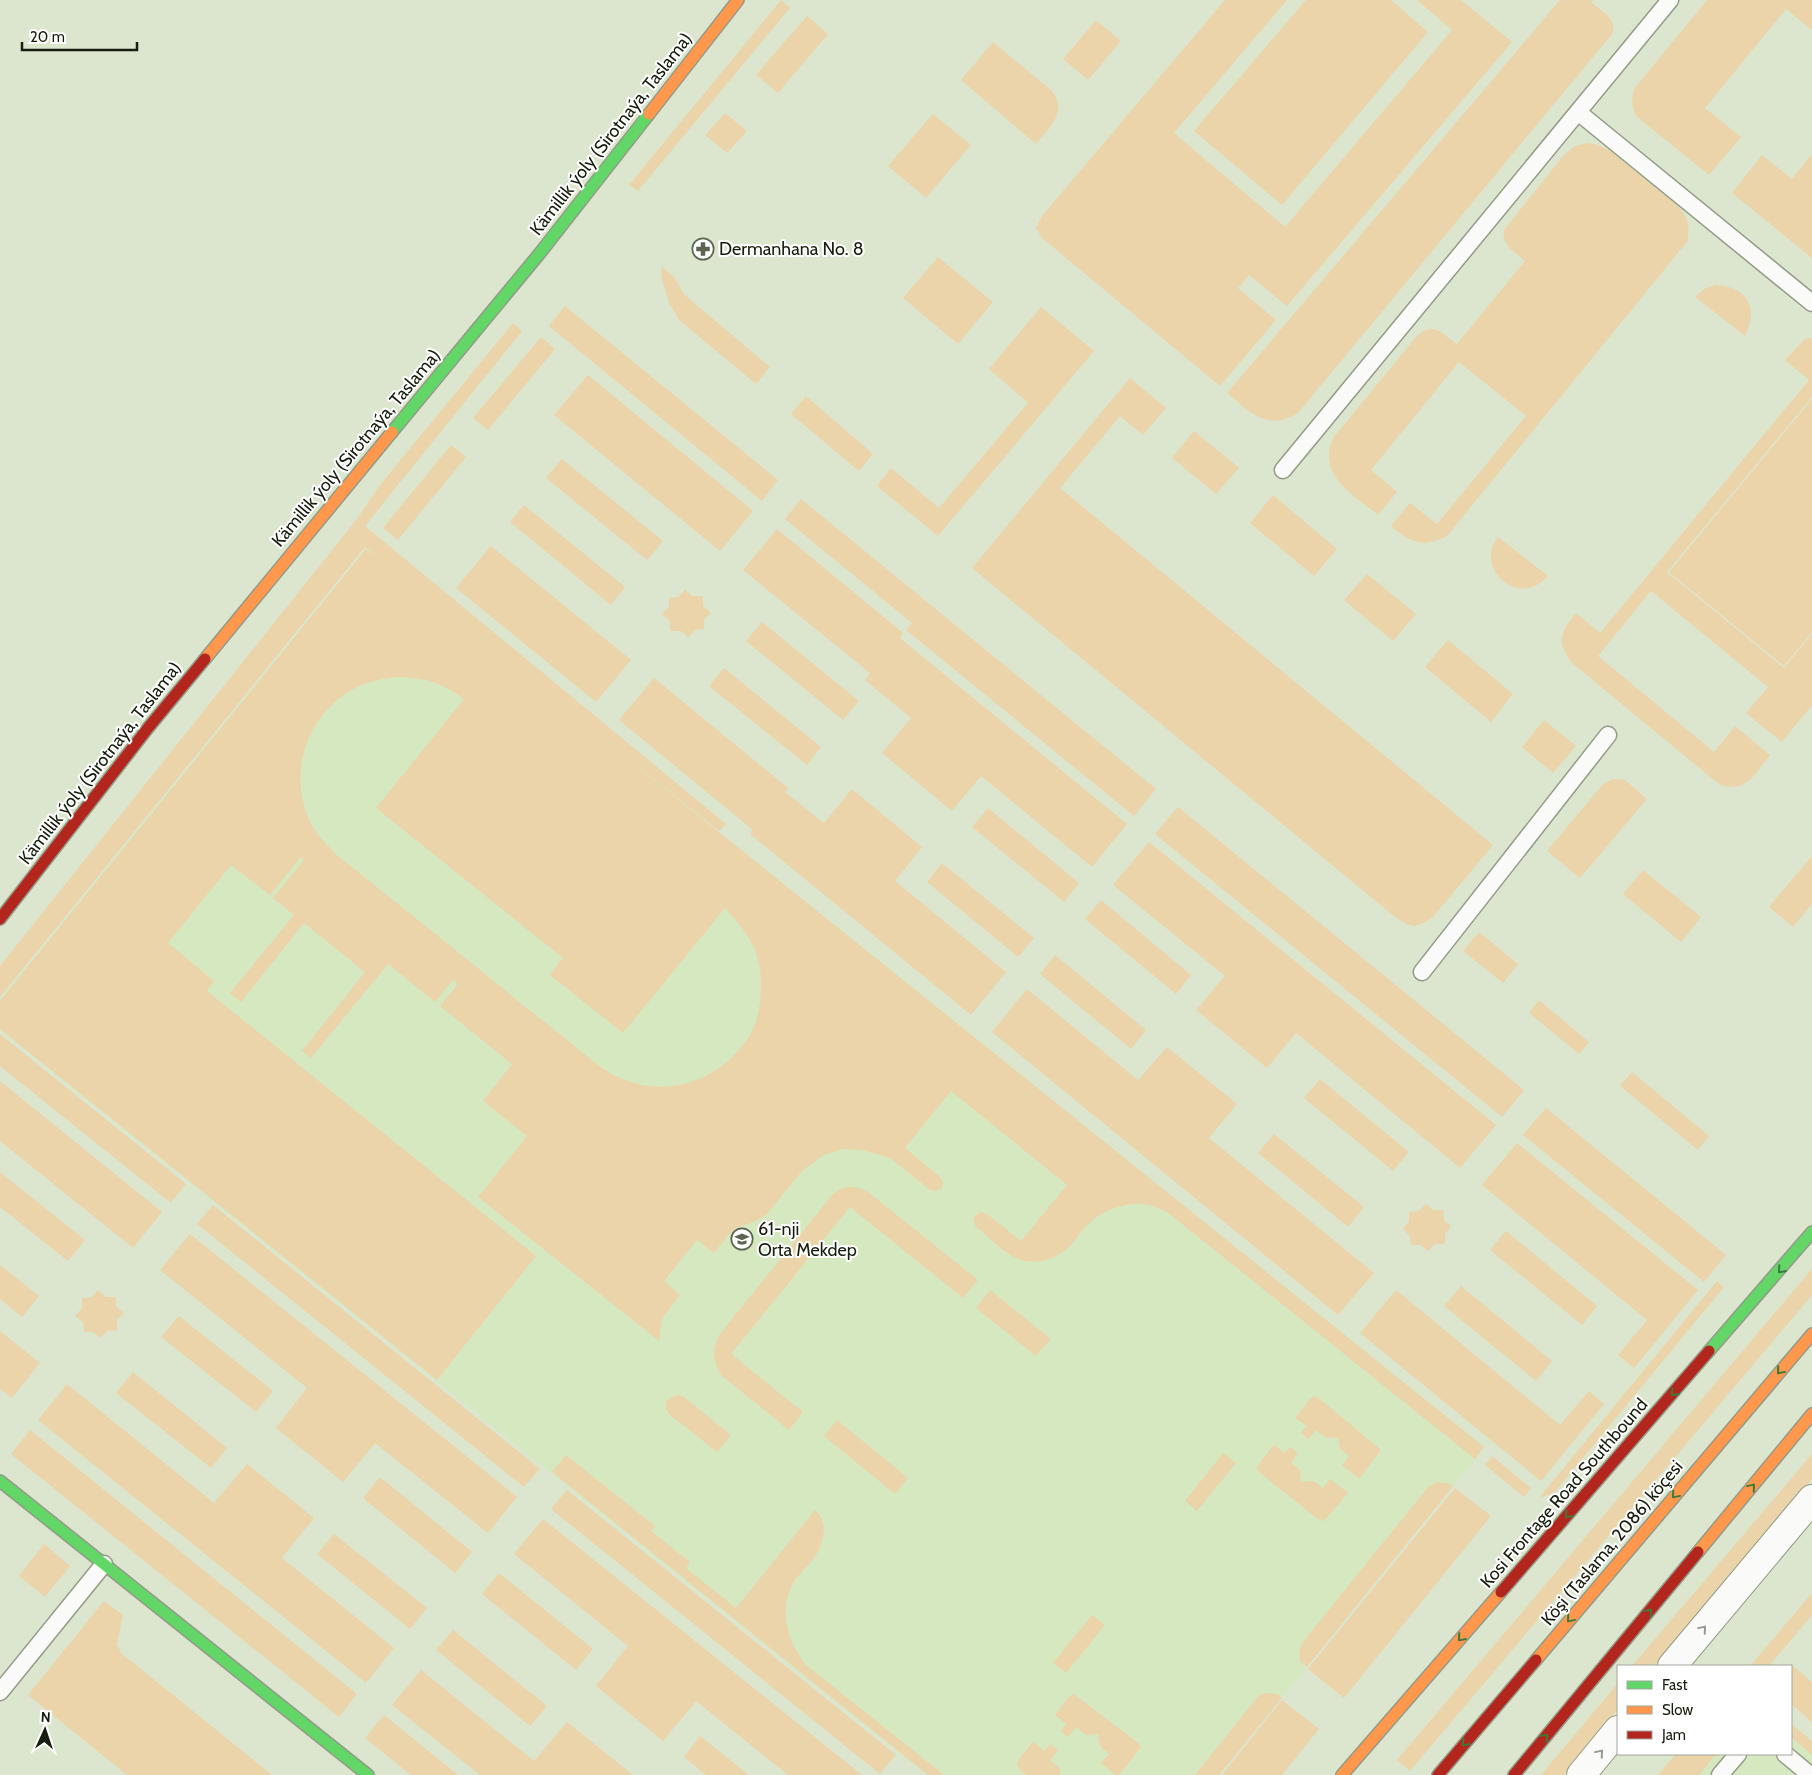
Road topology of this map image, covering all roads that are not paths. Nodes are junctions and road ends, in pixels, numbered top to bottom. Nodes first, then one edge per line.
1 (738, 0) edge
2 (1670, 0) edge
3 (1578, 112) junction
4 (1812, 303) edge
5 (1284, 470) dead end
6 (1608, 735) dead end
7 (0, 919) edge
8 (1422, 972) dead end
9 (1812, 1232) edge
10 (1812, 1334) edge
11 (1812, 1414) edge
12 (0, 1481) edge
13 (1812, 1499) edge
14 (104, 1564) junction
15 (1676, 1665) edge
16 (0, 1692) edge
17 (1617, 1731) edge
18 (1737, 1755) edge
19 (1786, 1755) edge
20 (368, 1775) edge
21 (1342, 1775) edge
22 (1438, 1775) edge
23 (1514, 1775) edge
24 (1581, 1775) edge
25 (1720, 1775) edge
26 (1810, 1775) edge

1 - 7 street, Kämillik ýoly (Sirotnaýa, Taslama)
2 - 3 lane
3 - 4 lane
3 - 5 lane
6 - 8 lane
9 -> 21 street, Kosi Frontage Road Southbound
10 -> 22 street, Köşi (Taslama, 2086) köçesi
23 -> 11 street
12 - 14 street
15 -> 13 street
14 - 16 lane
14 - 20 street
24 -> 17 street
18 - 25 lane
19 - 26 lane

